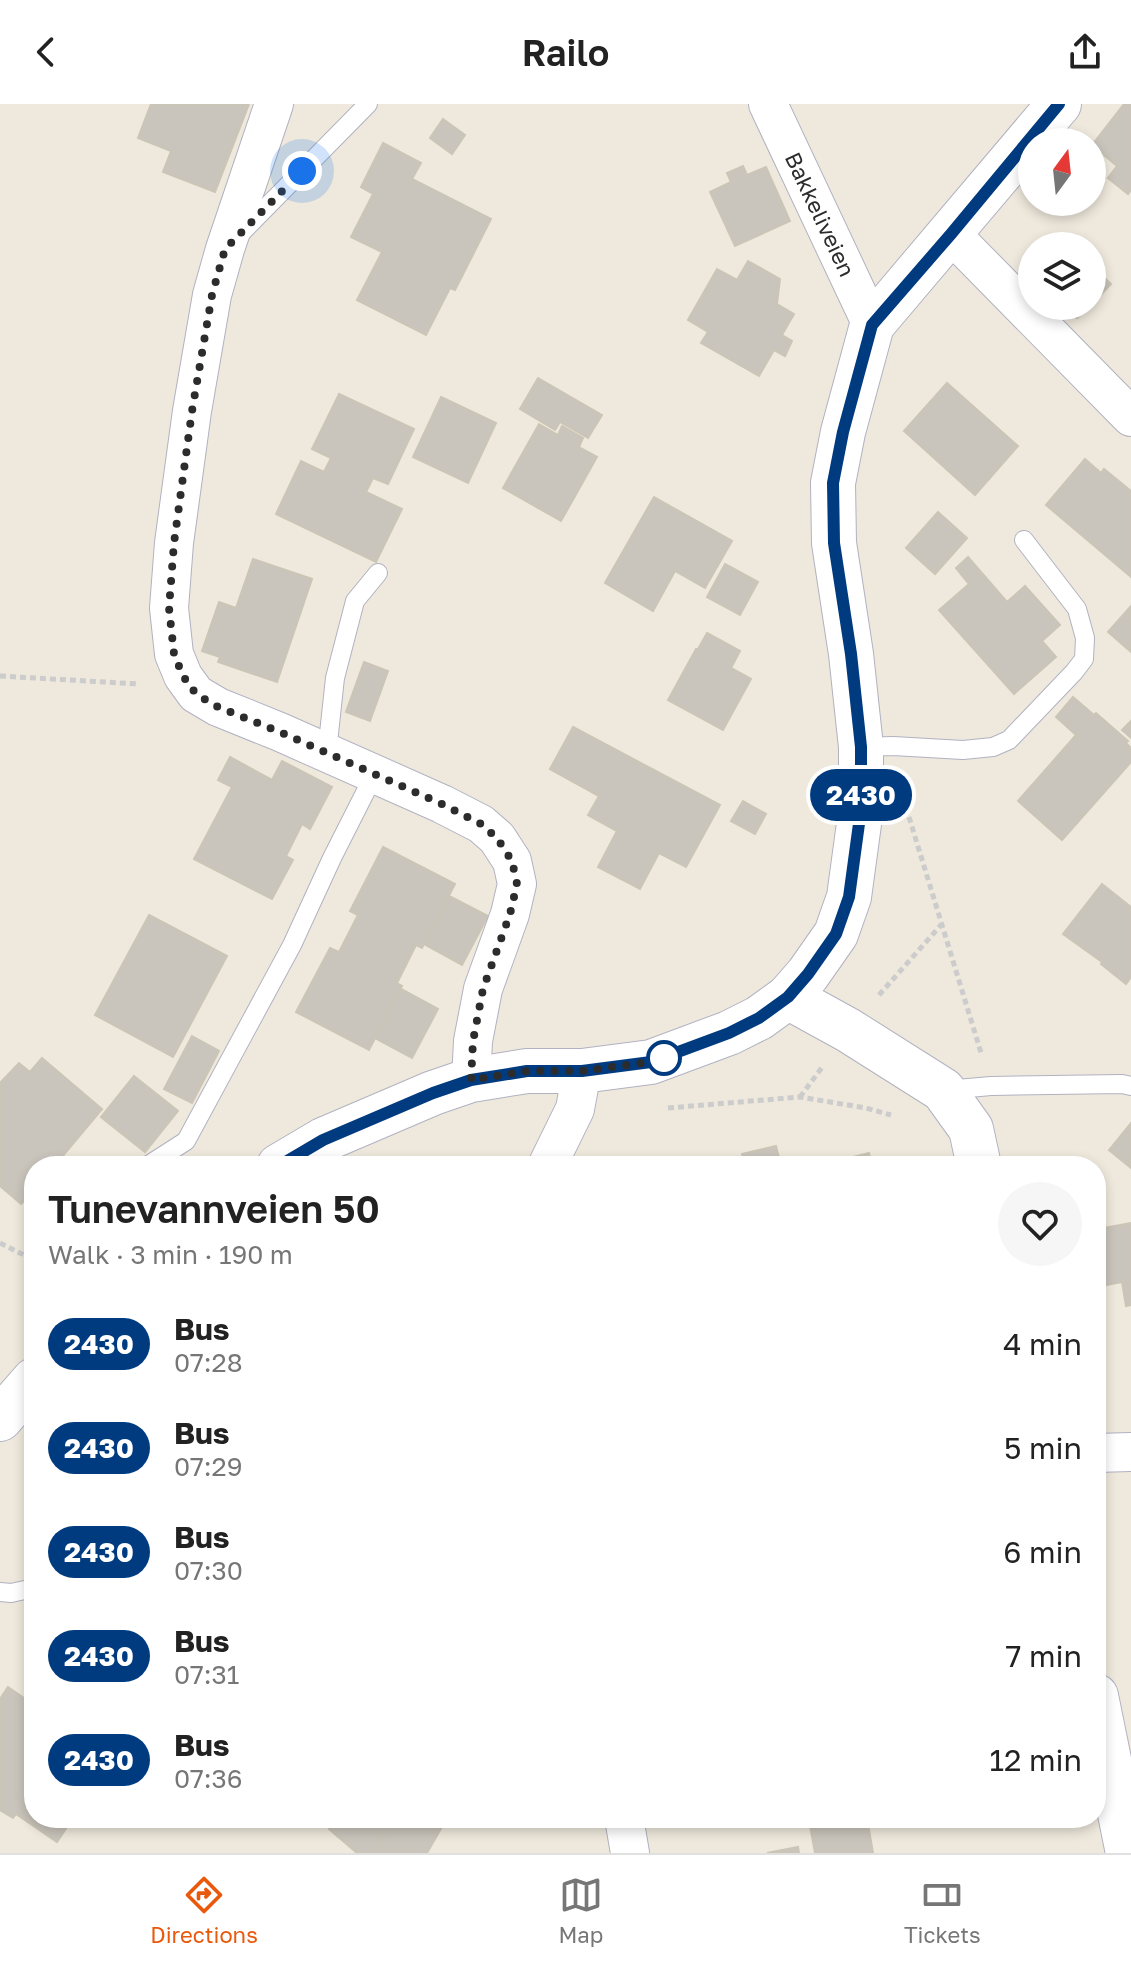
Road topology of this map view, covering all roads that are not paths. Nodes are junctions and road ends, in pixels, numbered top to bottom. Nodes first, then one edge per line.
1 (274, 104) edge
2 (368, 104) edge
3 (768, 104) edge
4 (1059, 104) edge
5 (951, 234) junction
6 (225, 249) junction
7 (872, 325) junction
8 (1131, 417) edge
9 (1024, 540) dead end
10 (378, 573) dead end
11 (877, 746) junction
12 (327, 752) junction
13 (375, 773) junction
14 (788, 997) junction
15 (582, 1071) junction
16 (471, 1080) junction
17 (1128, 1082) edge
18 (943, 1090) junction
19 (163, 1156) edge
20 (296, 1156) edge
21 (552, 1156) edge
22 (977, 1156) edge
23 (24, 1391) edge
24 (0, 1419) edge
25 (1131, 1452) edge
26 (1106, 1453) edge
27 (24, 1590) edge
28 (0, 1592) edge
29 (1106, 1745) edge
30 (626, 1828) edge
31 (630, 1853) edge
32 (1128, 1853) edge

1 - 6 street
2 - 6 lane
3 - 7 street, Bakkeliveien
4 - 5 street
5 - 7 street
5 - 8 street
6 - 12 street
7 - 11 street
9 - 11 lane
10 - 12 lane
11 - 14 street
12 - 13 street
13 - 16 street
13 - 19 lane
14 - 15 street
14 - 18 street
15 - 16 street
15 - 21 street
16 - 20 street
17 - 18 lane
18 - 22 street
23 - 24 street
25 - 26 street
27 - 28 lane
29 - 32 street
30 - 31 street

